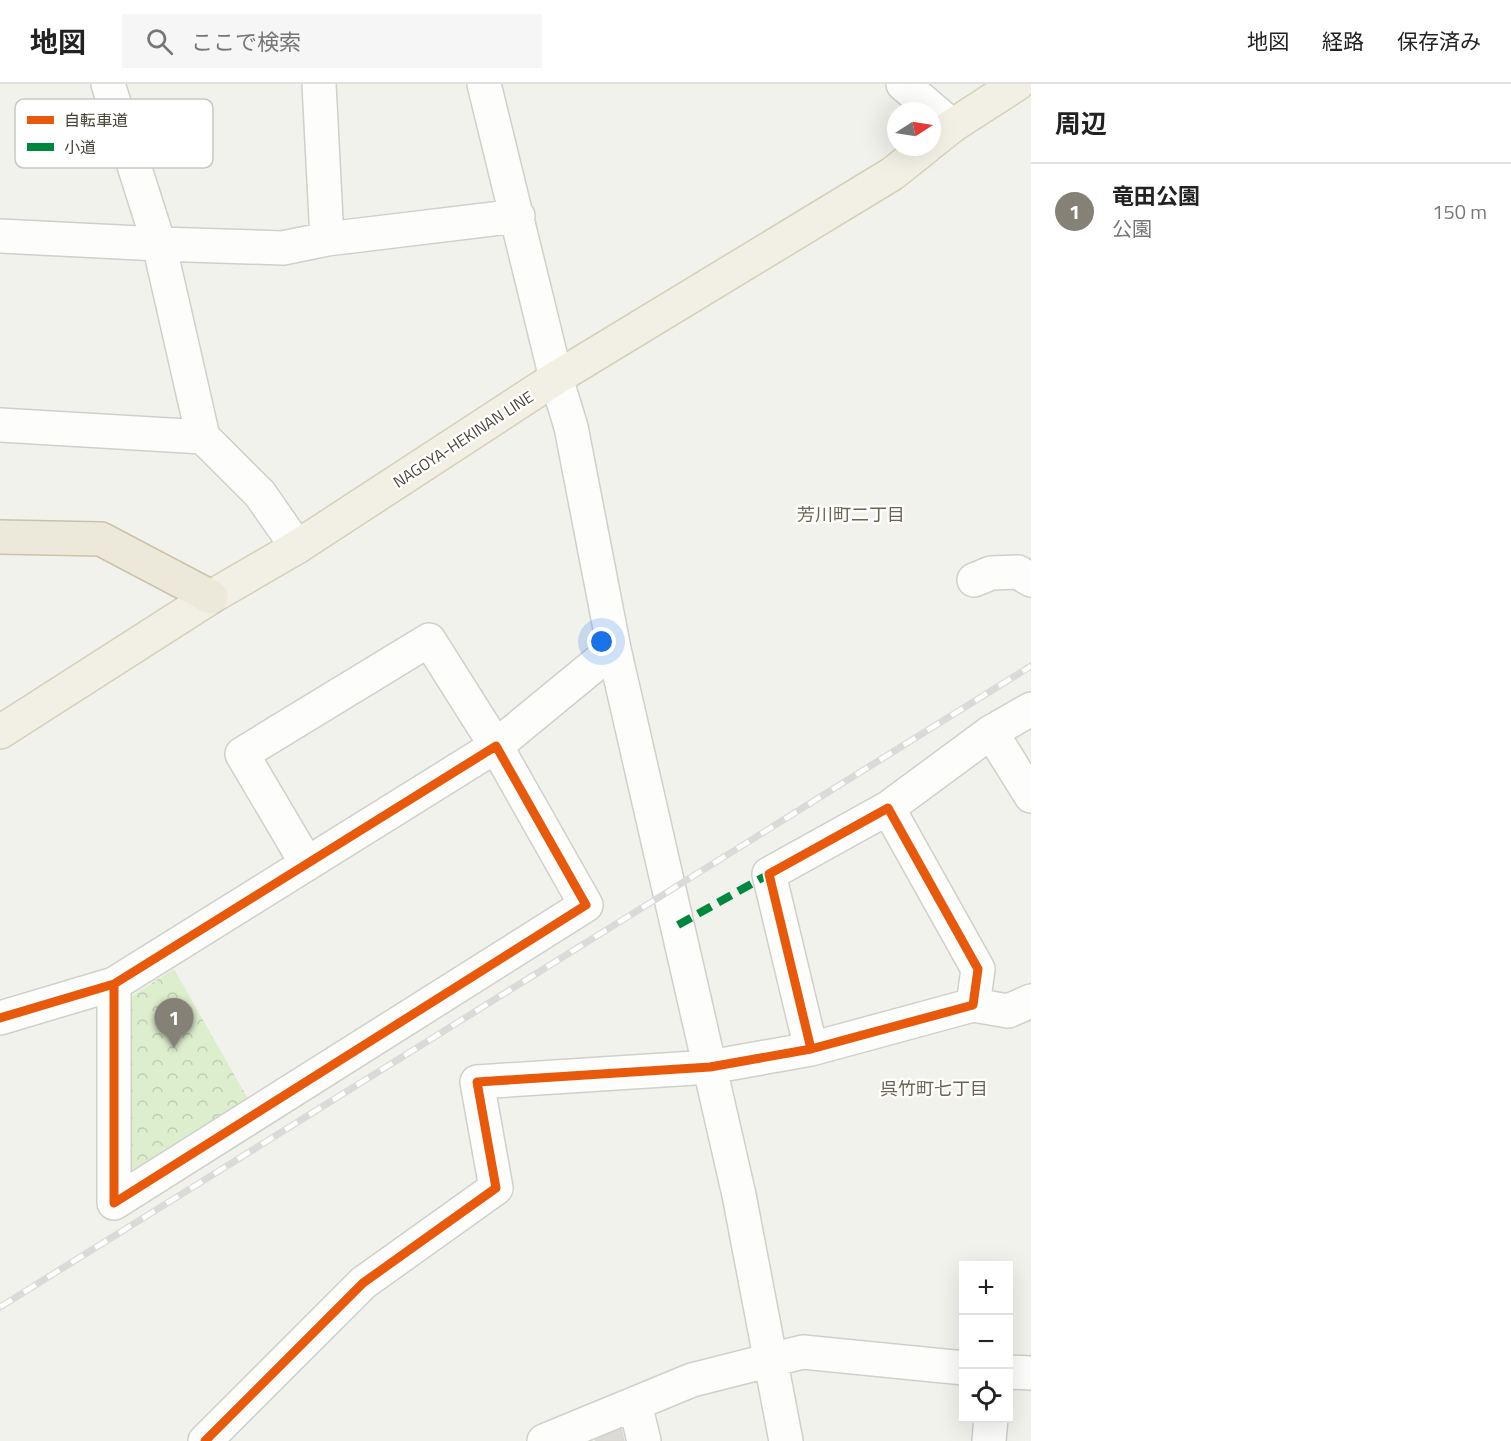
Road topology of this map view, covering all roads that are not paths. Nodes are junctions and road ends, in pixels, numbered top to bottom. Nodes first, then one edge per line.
1 (108, 84) edge
2 (319, 84) edge
3 (484, 84) edge
4 (903, 84) edge
5 (1017, 84) edge
6 (113, 99) edge
7 (942, 134) edge
8 (914, 156) edge
9 (135, 168) edge
10 (518, 216) junction
11 (0, 236) edge
12 (327, 239) junction
13 (159, 244) junction
14 (556, 378) junction
15 (0, 425) edge
16 (203, 437) junction
17 (0, 537) edge
18 (297, 547) junction
19 (974, 580) dead end
20 (1031, 580) edge
21 (211, 597) junction
22 (614, 649) junction
23 (1031, 709) edge
24 (0, 732) edge
25 (991, 732) junction
26 (496, 746) junction
27 (1031, 796) edge
28 (888, 808) junction
29 (307, 864) junction
30 (114, 984) junction
31 (1031, 1001) edge
32 (973, 1005) junction
33 (0, 1018) edge
34 (811, 1049) junction
35 (710, 1067) junction
36 (770, 1362) junction
37 (959, 1368) edge
38 (1013, 1372) edge
39 (1031, 1374) edge
40 (635, 1404) junction
41 (991, 1423) edge
42 (205, 1441) edge
43 (544, 1441) edge
44 (644, 1441) edge
45 (786, 1441) edge
46 (989, 1441) edge

1 - 6 street
2 - 12 street
3 - 10 street
4 - 7 street
5 - 7 main road
8 - 14 main road, NAGOYA-HEKINAN LINE
9 - 13 street
10 - 12 street
10 - 14 street
11 - 13 street
12 - 13 street
13 - 16 street
14 - 18 main road, NAGOYA-HEKINAN LINE
14 - 22 street
15 - 16 street
16 - 18 street
17 - 21 highway
18 - 21 main road, NAGOYA-HEKINAN LINE
19 - 20 street
21 - 24 main road, NAGOYA-HEKINAN LINE
22 - 26 street
22 - 35 street
23 - 25 street
25 - 27 street
25 - 28 street
26 - 29 street
26 - 29 street
26 - 30 street
28 - 32 street
28 - 34 street
29 - 30 street
30 - 33 street
31 - 32 street
32 - 34 street
34 - 35 street
35 - 36 street
35 - 42 street
36 - 37 street
36 - 40 street
36 - 45 street
38 - 39 street
40 - 43 street
40 - 44 street
41 - 46 street

